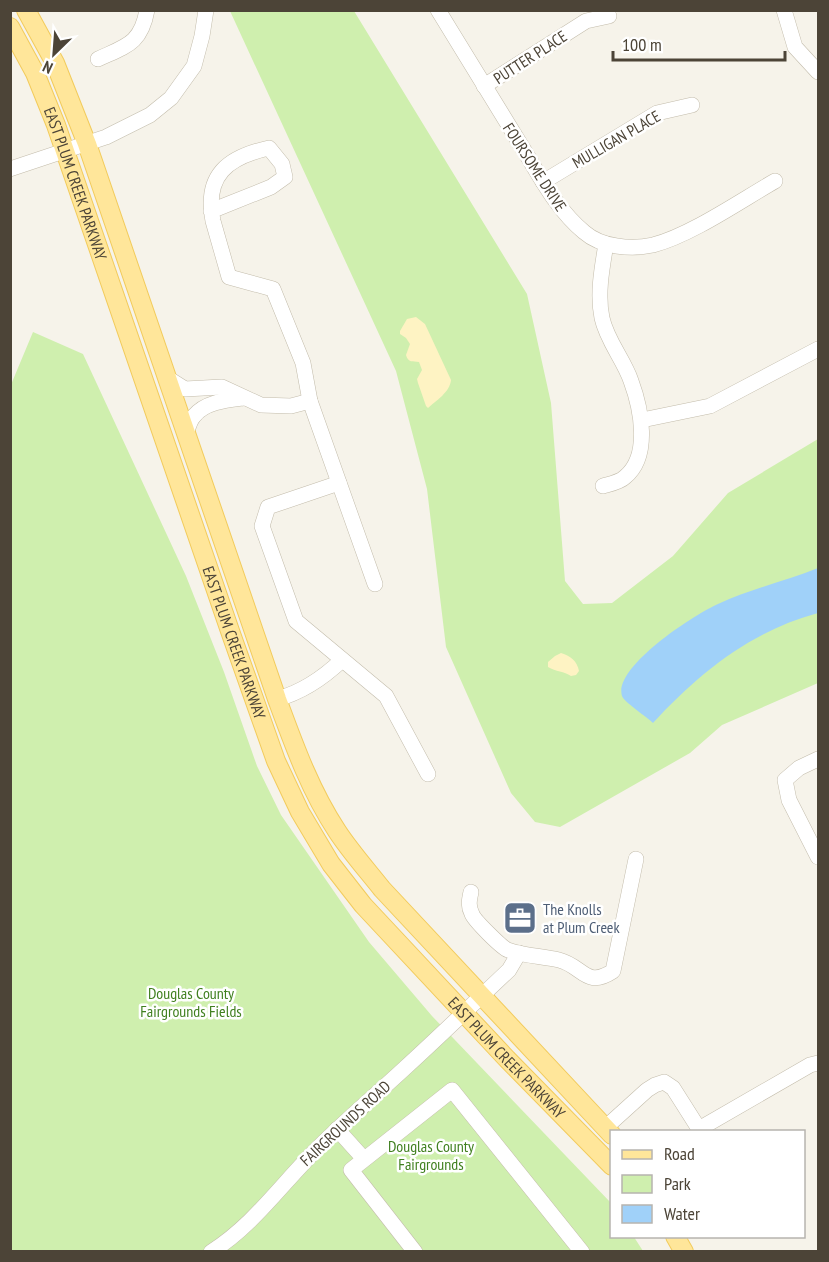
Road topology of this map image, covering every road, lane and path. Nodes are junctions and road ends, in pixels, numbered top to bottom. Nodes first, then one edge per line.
1 (26, 10) edge
2 (147, 10) edge
3 (206, 10) edge
4 (438, 10) edge
5 (784, 10) edge
6 (609, 16) dead end
7 (10, 27) edge
8 (98, 59) dead end
9 (819, 72) edge
10 (484, 86) junction
11 (692, 105) dead end
12 (87, 144) junction
13 (66, 152) junction
14 (10, 169) edge
15 (775, 181) dead end
16 (543, 182) junction
17 (211, 211) junction
18 (606, 244) junction
19 (819, 349) edge
20 (166, 377) junction
21 (243, 398) junction
22 (310, 400) junction
23 (642, 420) junction
24 (186, 434) junction
25 (339, 483) junction
26 (603, 486) dead end
27 (375, 584) dead end
28 (342, 660) junction
29 (277, 699) junction
30 (819, 759) edge
31 (428, 774) dead end
32 (819, 857) edge
33 (636, 859) dead end
34 (471, 892) dead end
35 (519, 953) junction
36 (482, 997) junction
37 (464, 1013) junction
38 (819, 1063) edge
39 (337, 1129) junction
40 (608, 1131) edge
41 (364, 1159) junction
42 (610, 1164) edge
43 (676, 1238) edge
44 (211, 1251) edge
45 (414, 1251) edge
46 (582, 1251) edge
47 (684, 1251) edge

1 - 12 main road, EAST PLUM CREEK PARKWAY
2 - 8 street
3 - 12 street
4 - 10 street, FOURSOME DRIVE
5 - 9 street
6 - 10 street, PUTTER PLACE
7 - 13 main road, EAST PLUM CREEK PARKWAY
10 - 16 street, FOURSOME DRIVE
11 - 16 street, MULLIGAN PLACE
12 - 13 street
12 - 20 main road, EAST PLUM CREEK PARKWAY
13 - 14 street
13 - 37 main road, EAST PLUM CREEK PARKWAY
15 - 18 street, FOURSOME DRIVE
16 - 18 street, FOURSOME DRIVE
17 - 17 street
17 - 22 street
18 - 23 street
19 - 23 street
20 - 21 street
20 - 24 main road, EAST PLUM CREEK PARKWAY
21 - 22 street
21 - 24 street
22 - 25 street
23 - 26 street
24 - 29 main road, EAST PLUM CREEK PARKWAY
25 - 27 street
25 - 28 street
28 - 29 street
28 - 31 street
29 - 36 main road, EAST PLUM CREEK PARKWAY
30 - 32 street
33 - 35 street
34 - 35 street
35 - 36 street, FAIRGROUNDS ROAD
36 - 37 street, FAIRGROUNDS ROAD
36 - 40 main road, EAST PLUM CREEK PARKWAY
37 - 39 street, FAIRGROUNDS ROAD
37 - 42 main road, EAST PLUM CREEK PARKWAY
38 - 40 street
39 - 41 street
39 - 44 street, FAIRGROUNDS ROAD
41 - 45 street
41 - 46 street
43 - 47 main road

